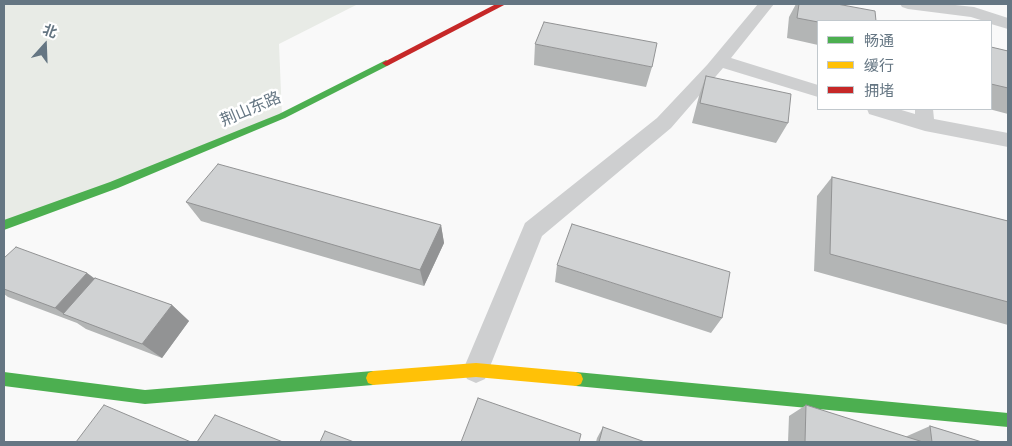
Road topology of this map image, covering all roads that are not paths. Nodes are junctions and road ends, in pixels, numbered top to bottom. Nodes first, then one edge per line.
1 (502, 4) edge
2 (766, 4) edge
3 (916, 10) edge
4 (1008, 24) edge
5 (720, 61) junction
6 (817, 91) edge
7 (883, 110) edge
8 (925, 116) edge
9 (1008, 140) edge
10 (4, 225) edge
11 (476, 370) junction
12 (4, 379) edge
13 (1008, 420) edge

1 - 10 street, 荆山东路
2 - 5 street
3 - 4 street
5 - 6 street
5 - 11 street
7 - 8 street
8 - 9 street
11 - 12 street
11 - 13 street

